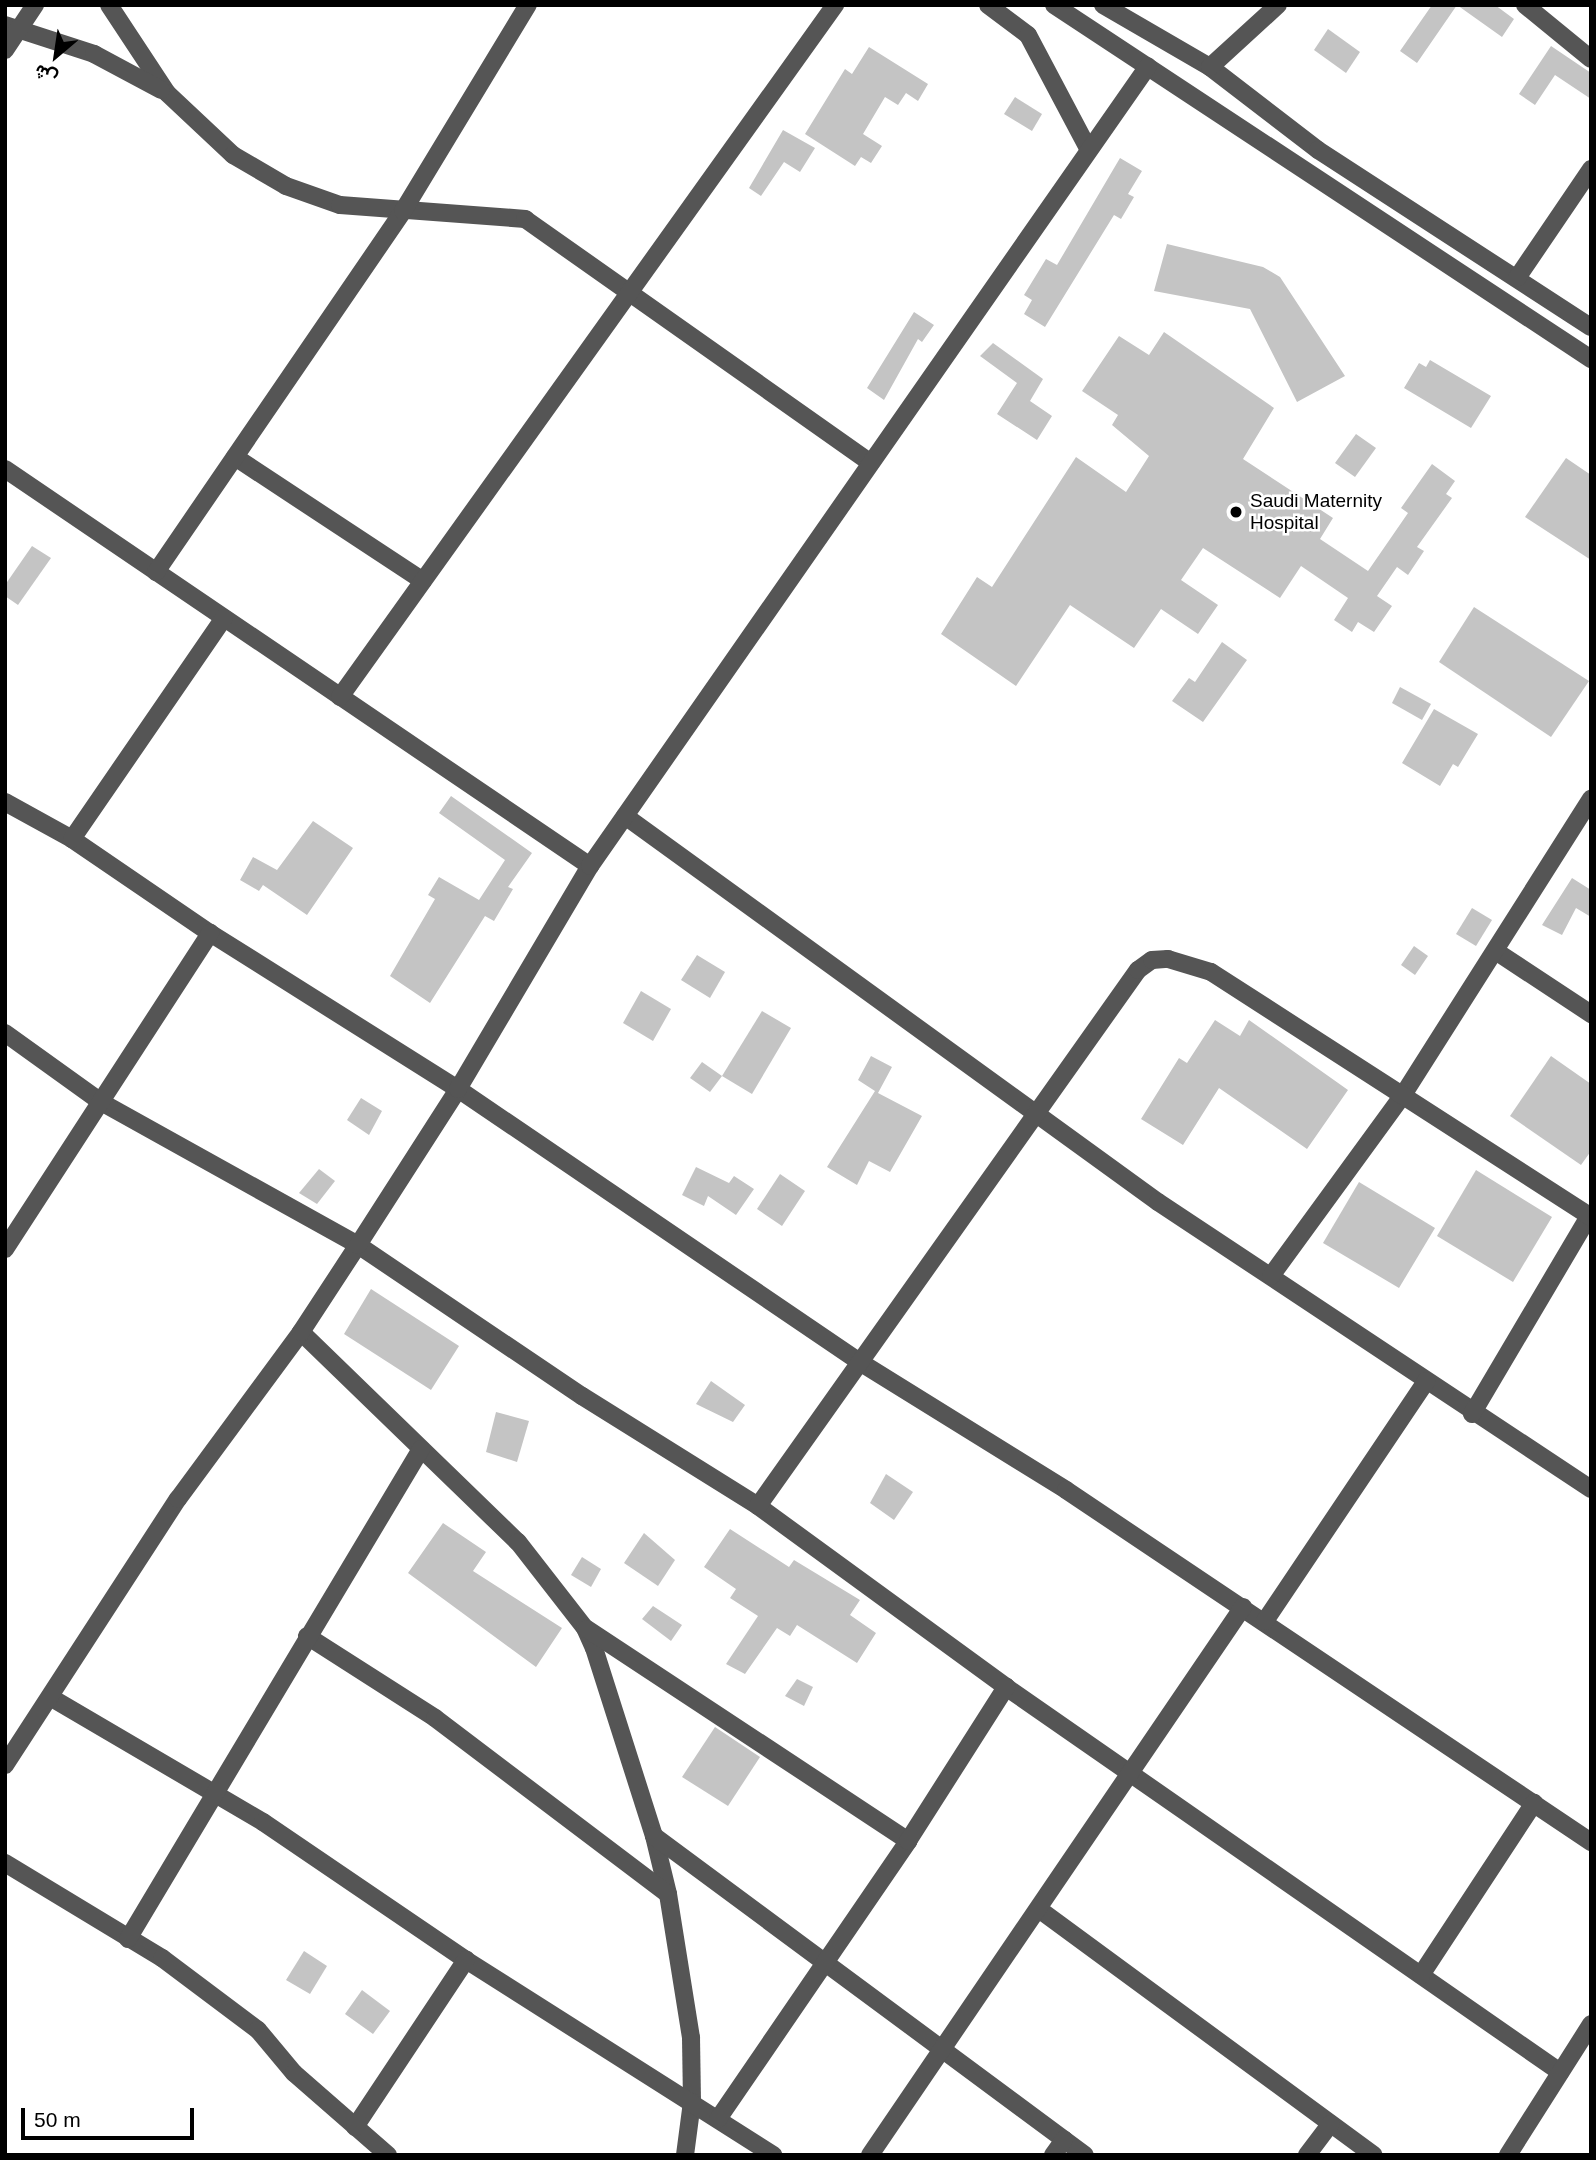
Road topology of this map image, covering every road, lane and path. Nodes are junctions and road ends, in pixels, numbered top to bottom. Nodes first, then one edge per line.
1 (35, 5) edge
2 (109, 5) edge
3 (528, 5) edge
4 (835, 5) edge
5 (988, 5) edge
6 (1054, 5) edge
7 (1103, 5) edge
8 (1525, 5) edge
9 (1272, 7) edge
10 (13, 26) edge
11 (5, 50) edge
12 (1591, 59) edge
13 (1148, 66) junction
14 (1210, 67) junction
15 (167, 93) junction
16 (1089, 150) junction
17 (1318, 150) junction
18 (1591, 169) edge
19 (1304, 170) junction
20 (403, 211) junction
21 (1517, 278) junction
22 (632, 291) junction
23 (1591, 327) edge
24 (1591, 359) edge
25 (235, 457) junction
26 (871, 463) junction
27 (5, 470) edge
28 (156, 572) junction
29 (424, 581) junction
30 (224, 618) junction
31 (340, 697) junction
32 (1591, 799) edge
33 (5, 802) edge
34 (625, 817) junction
35 (72, 839) junction
36 (590, 866) junction
37 (210, 933) junction
38 (1497, 952) junction
39 (1591, 1014) edge
40 (5, 1033) edge
41 (458, 1089) junction
42 (1403, 1095) junction
43 (101, 1102) junction
44 (1038, 1117) junction
45 (1590, 1216) edge
46 (358, 1245) junction
47 (5, 1249) edge
48 (1271, 1276) junction
49 (301, 1332) junction
50 (863, 1364) junction
51 (1426, 1381) junction
52 (1472, 1414) junction
53 (421, 1449) junction
54 (1591, 1489) edge
55 (758, 1506) junction
56 (1243, 1607) junction
57 (1265, 1621) junction
58 (585, 1628) junction
59 (307, 1636) junction
60 (1006, 1688) junction
61 (50, 1697) junction
62 (5, 1765) edge
63 (1133, 1775) junction
64 (213, 1792) junction
65 (1534, 1803) junction
66 (654, 1836) junction
67 (908, 1841) junction
68 (1591, 1842) edge
69 (5, 1863) edge
70 (668, 1894) junction
71 (1040, 1910) junction
72 (128, 1939) junction
73 (466, 1960) junction
74 (825, 1962) junction
75 (1421, 1975) junction
76 (1591, 2024) edge
77 (942, 2049) junction
78 (1560, 2072) junction
79 (692, 2102) junction
80 (718, 2119) junction
81 (1330, 2124) junction
82 (355, 2127) junction
83 (1064, 2140) junction
84 (388, 2155) edge
85 (685, 2155) edge
86 (773, 2155) edge
87 (870, 2155) edge
88 (1053, 2155) edge
89 (1085, 2155) edge
90 (1307, 2155) edge
91 (1374, 2155) edge
92 (1508, 2155) edge

1 - 10 street
2 - 15 street
3 - 20 street
4 - 22 street
5 - 16 street
6 - 13 street
7 - 14 street
8 - 12 street
9 - 14 street
10 - 11 street
10 - 15 street
13 - 16 street
13 - 19 street
14 - 17 street
15 - 20 street
16 - 26 street
17 - 19 street
17 - 21 street
18 - 21 street
19 - 24 street
20 - 22 street
20 - 25 street
21 - 23 street
22 - 26 street
22 - 29 street
25 - 28 street
25 - 29 street
26 - 34 street
27 - 28 street
28 - 30 street
29 - 31 street
30 - 31 street
30 - 35 street
31 - 36 street
32 - 38 street
33 - 35 street
34 - 36 street
34 - 44 street
35 - 37 street
36 - 41 street
37 - 41 street
37 - 43 street
38 - 39 street
38 - 42 street
40 - 43 street
41 - 46 street
41 - 50 street
42 - 44 street
42 - 45 street
42 - 48 street
43 - 46 street
43 - 47 street
44 - 48 street
44 - 50 street
45 - 52 street
46 - 49 street
46 - 55 street
48 - 51 street
49 - 53 street
49 - 61 street
50 - 55 street
50 - 56 street
51 - 52 street
51 - 57 street
52 - 54 street
53 - 58 street
53 - 59 street
55 - 60 street
56 - 57 street
56 - 63 street
57 - 65 street
58 - 66 street
58 - 67 street
59 - 64 street
59 - 70 street
60 - 63 street
60 - 67 street
61 - 62 street
61 - 64 street
63 - 71 street
63 - 75 street
64 - 72 street
64 - 73 street
65 - 68 street
65 - 75 street
66 - 70 street
66 - 74 street
67 - 74 street
69 - 72 street
70 - 79 street
71 - 77 street
71 - 81 street
72 - 82 street
73 - 79 street
73 - 82 street
74 - 77 street
74 - 80 street
75 - 78 street
76 - 78 street
77 - 83 street
77 - 87 street
78 - 92 street
79 - 80 street
79 - 85 street
80 - 86 street
81 - 90 street
81 - 91 street
82 - 84 street
83 - 88 street
83 - 89 street

